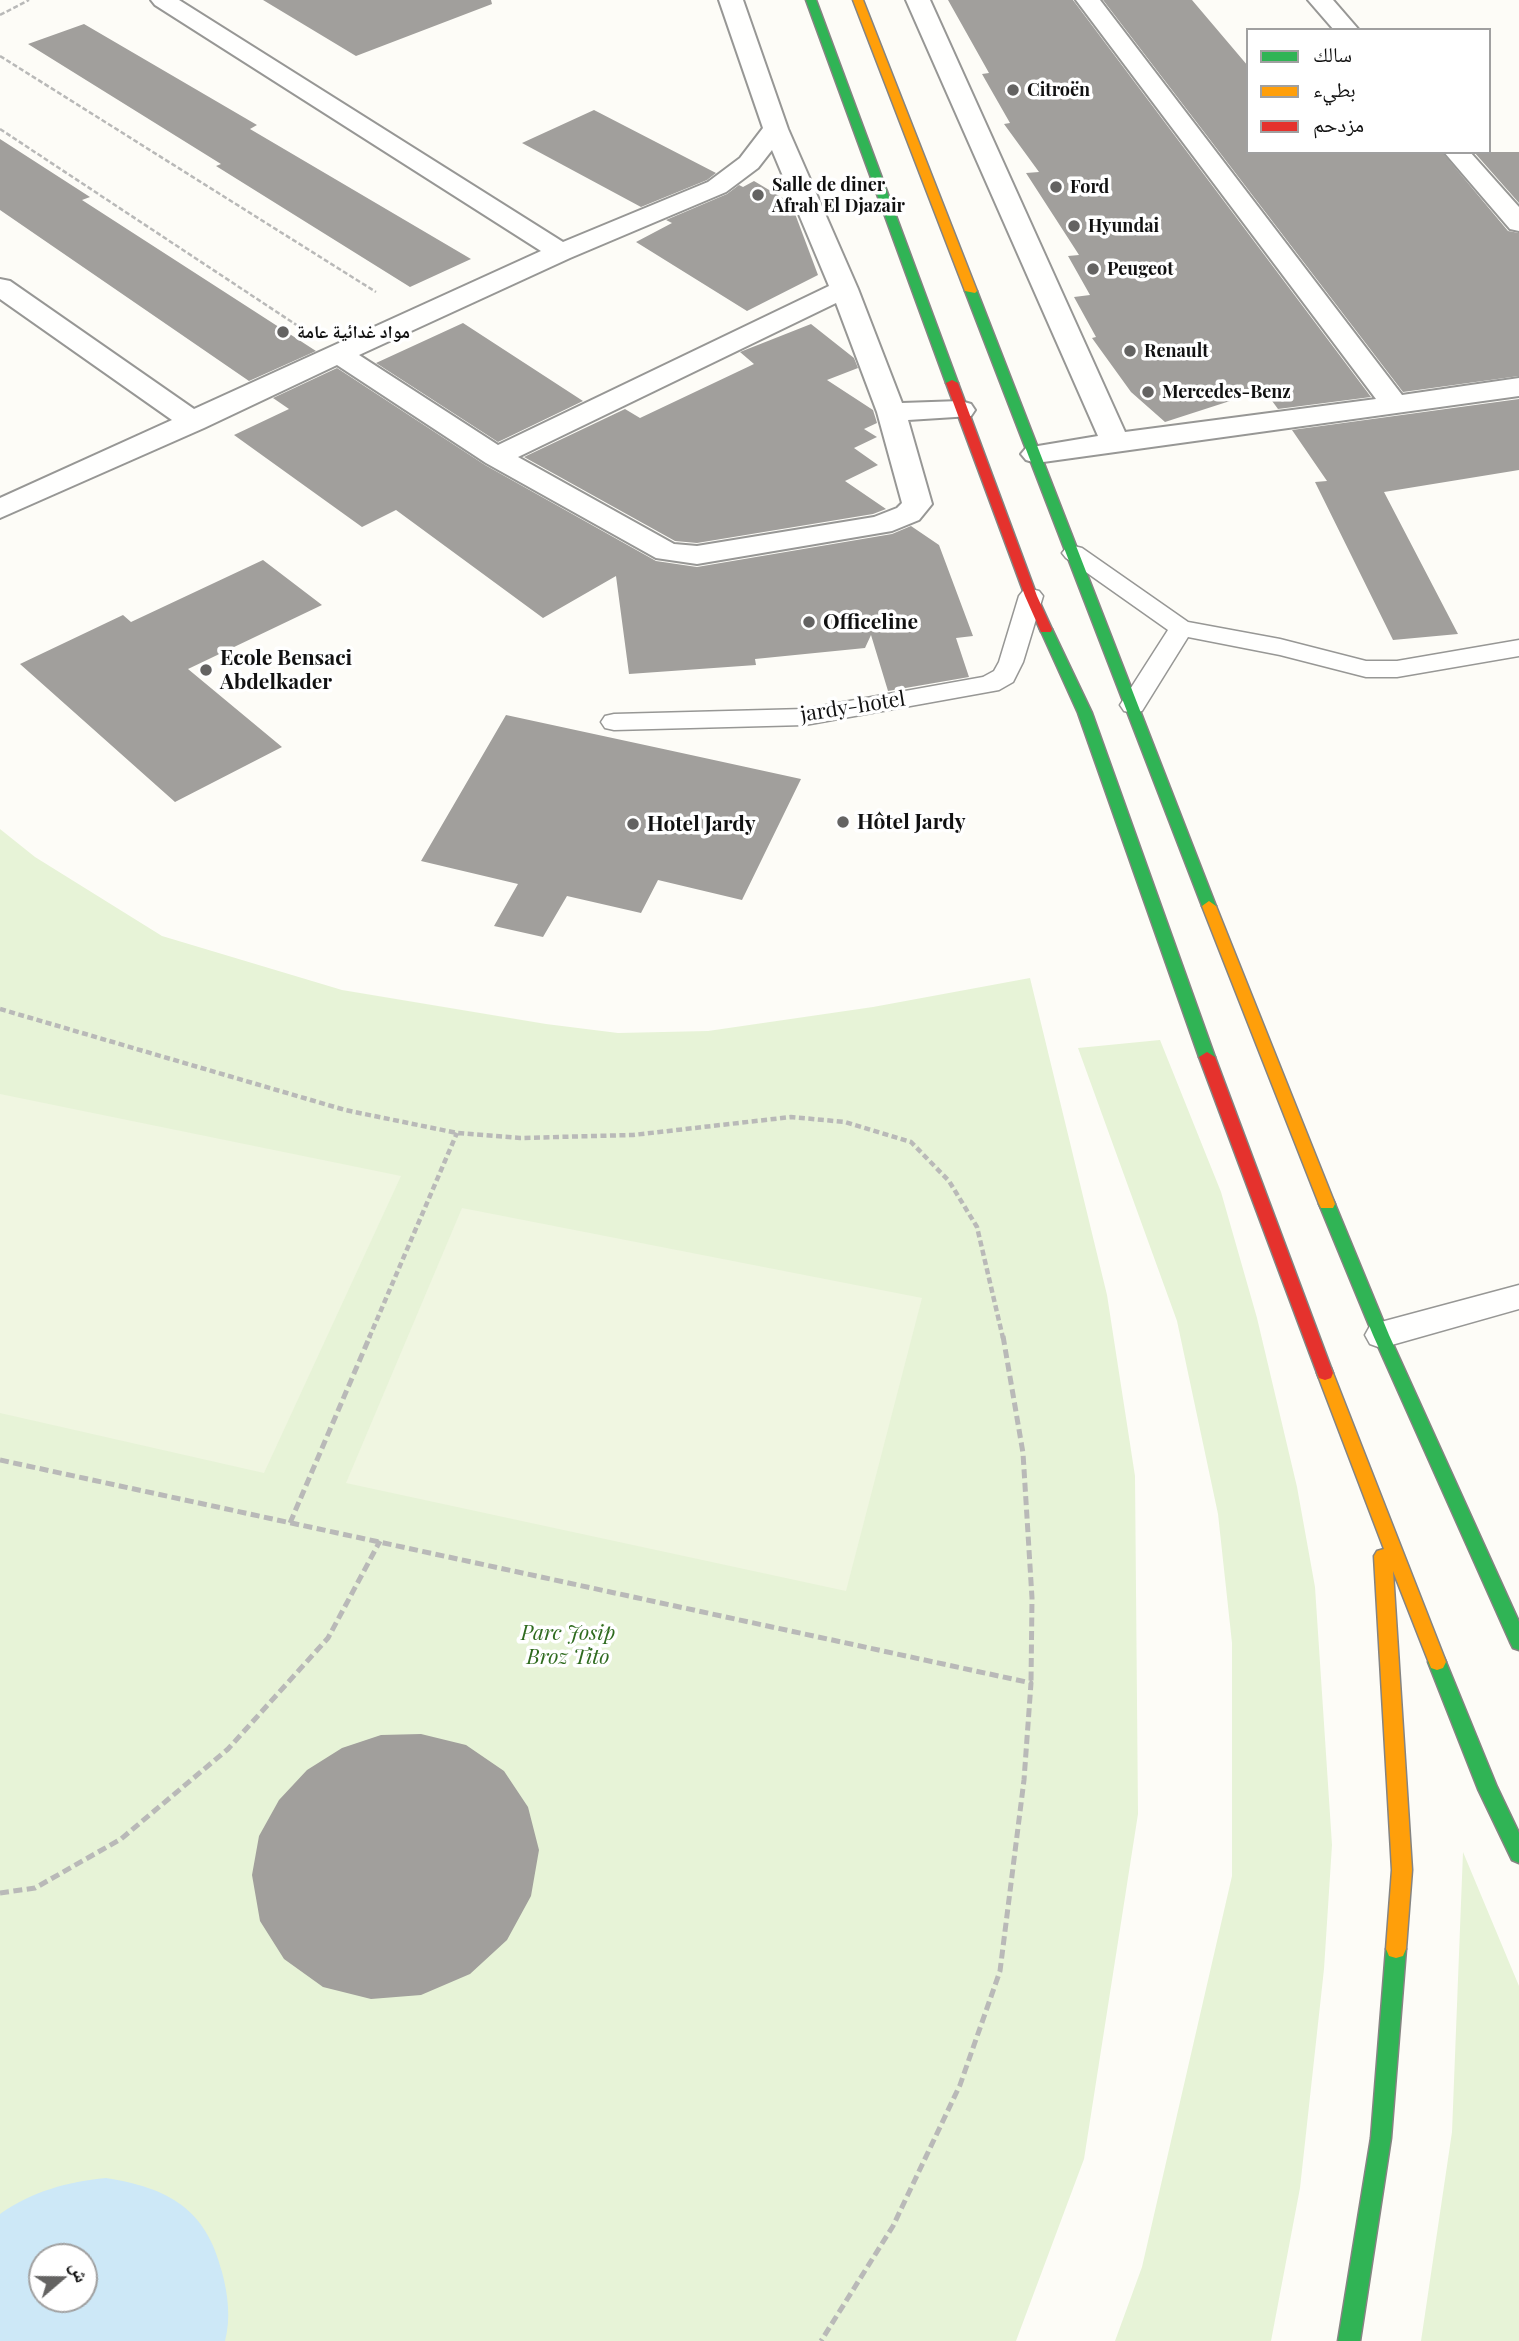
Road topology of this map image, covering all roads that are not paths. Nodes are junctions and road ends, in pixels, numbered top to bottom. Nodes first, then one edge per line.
1 (163, 0) edge
2 (731, 0) edge
3 (811, 0) edge
4 (858, 0) edge
5 (918, 0) edge
6 (1088, 0) edge
7 (1321, 0) edge
8 (1345, 28) edge
9 (776, 129) junction
10 (1458, 154) edge
11 (1519, 223) edge
12 (561, 252) junction
13 (0, 287) edge
14 (844, 289) junction
15 (339, 354) junction
16 (1519, 387) edge
17 (1396, 407) junction
18 (961, 410) junction
19 (891, 412) junction
20 (194, 422) junction
21 (1115, 441) junction
22 (1036, 454) junction
23 (496, 457) junction
24 (0, 509) edge
25 (1074, 553) junction
26 (1031, 596) junction
27 (1181, 628) junction
28 (1519, 648) edge
29 (1133, 705) junction
30 (614, 722) dead end
31 (1519, 1297) edge
32 (1381, 1335) junction
33 (1380, 1519) junction
34 (1519, 1642) edge
35 (1519, 1854) edge
36 (1349, 2341) edge

1 - 12 street
2 - 9 street
3 - 18 highway
4 - 22 highway
5 - 21 street
6 - 17 street
7 - 8 street
9 - 12 street
9 - 14 street
10 - 11 street
12 - 15 street
13 - 20 street
14 - 19 street
14 - 23 street
15 - 20 street
15 - 23 street
16 - 17 street
17 - 21 street
18 - 19 street
18 - 26 highway
19 - 23 street
20 - 24 street
21 - 22 street
22 - 25 highway
25 - 27 lane
25 - 29 highway
26 - 30 lane, jardy-hotel
26 - 33 highway
27 - 28 lane
27 - 29 lane
29 - 32 highway
31 - 32 lane
32 - 34 highway
33 - 35 highway
33 - 36 highway

